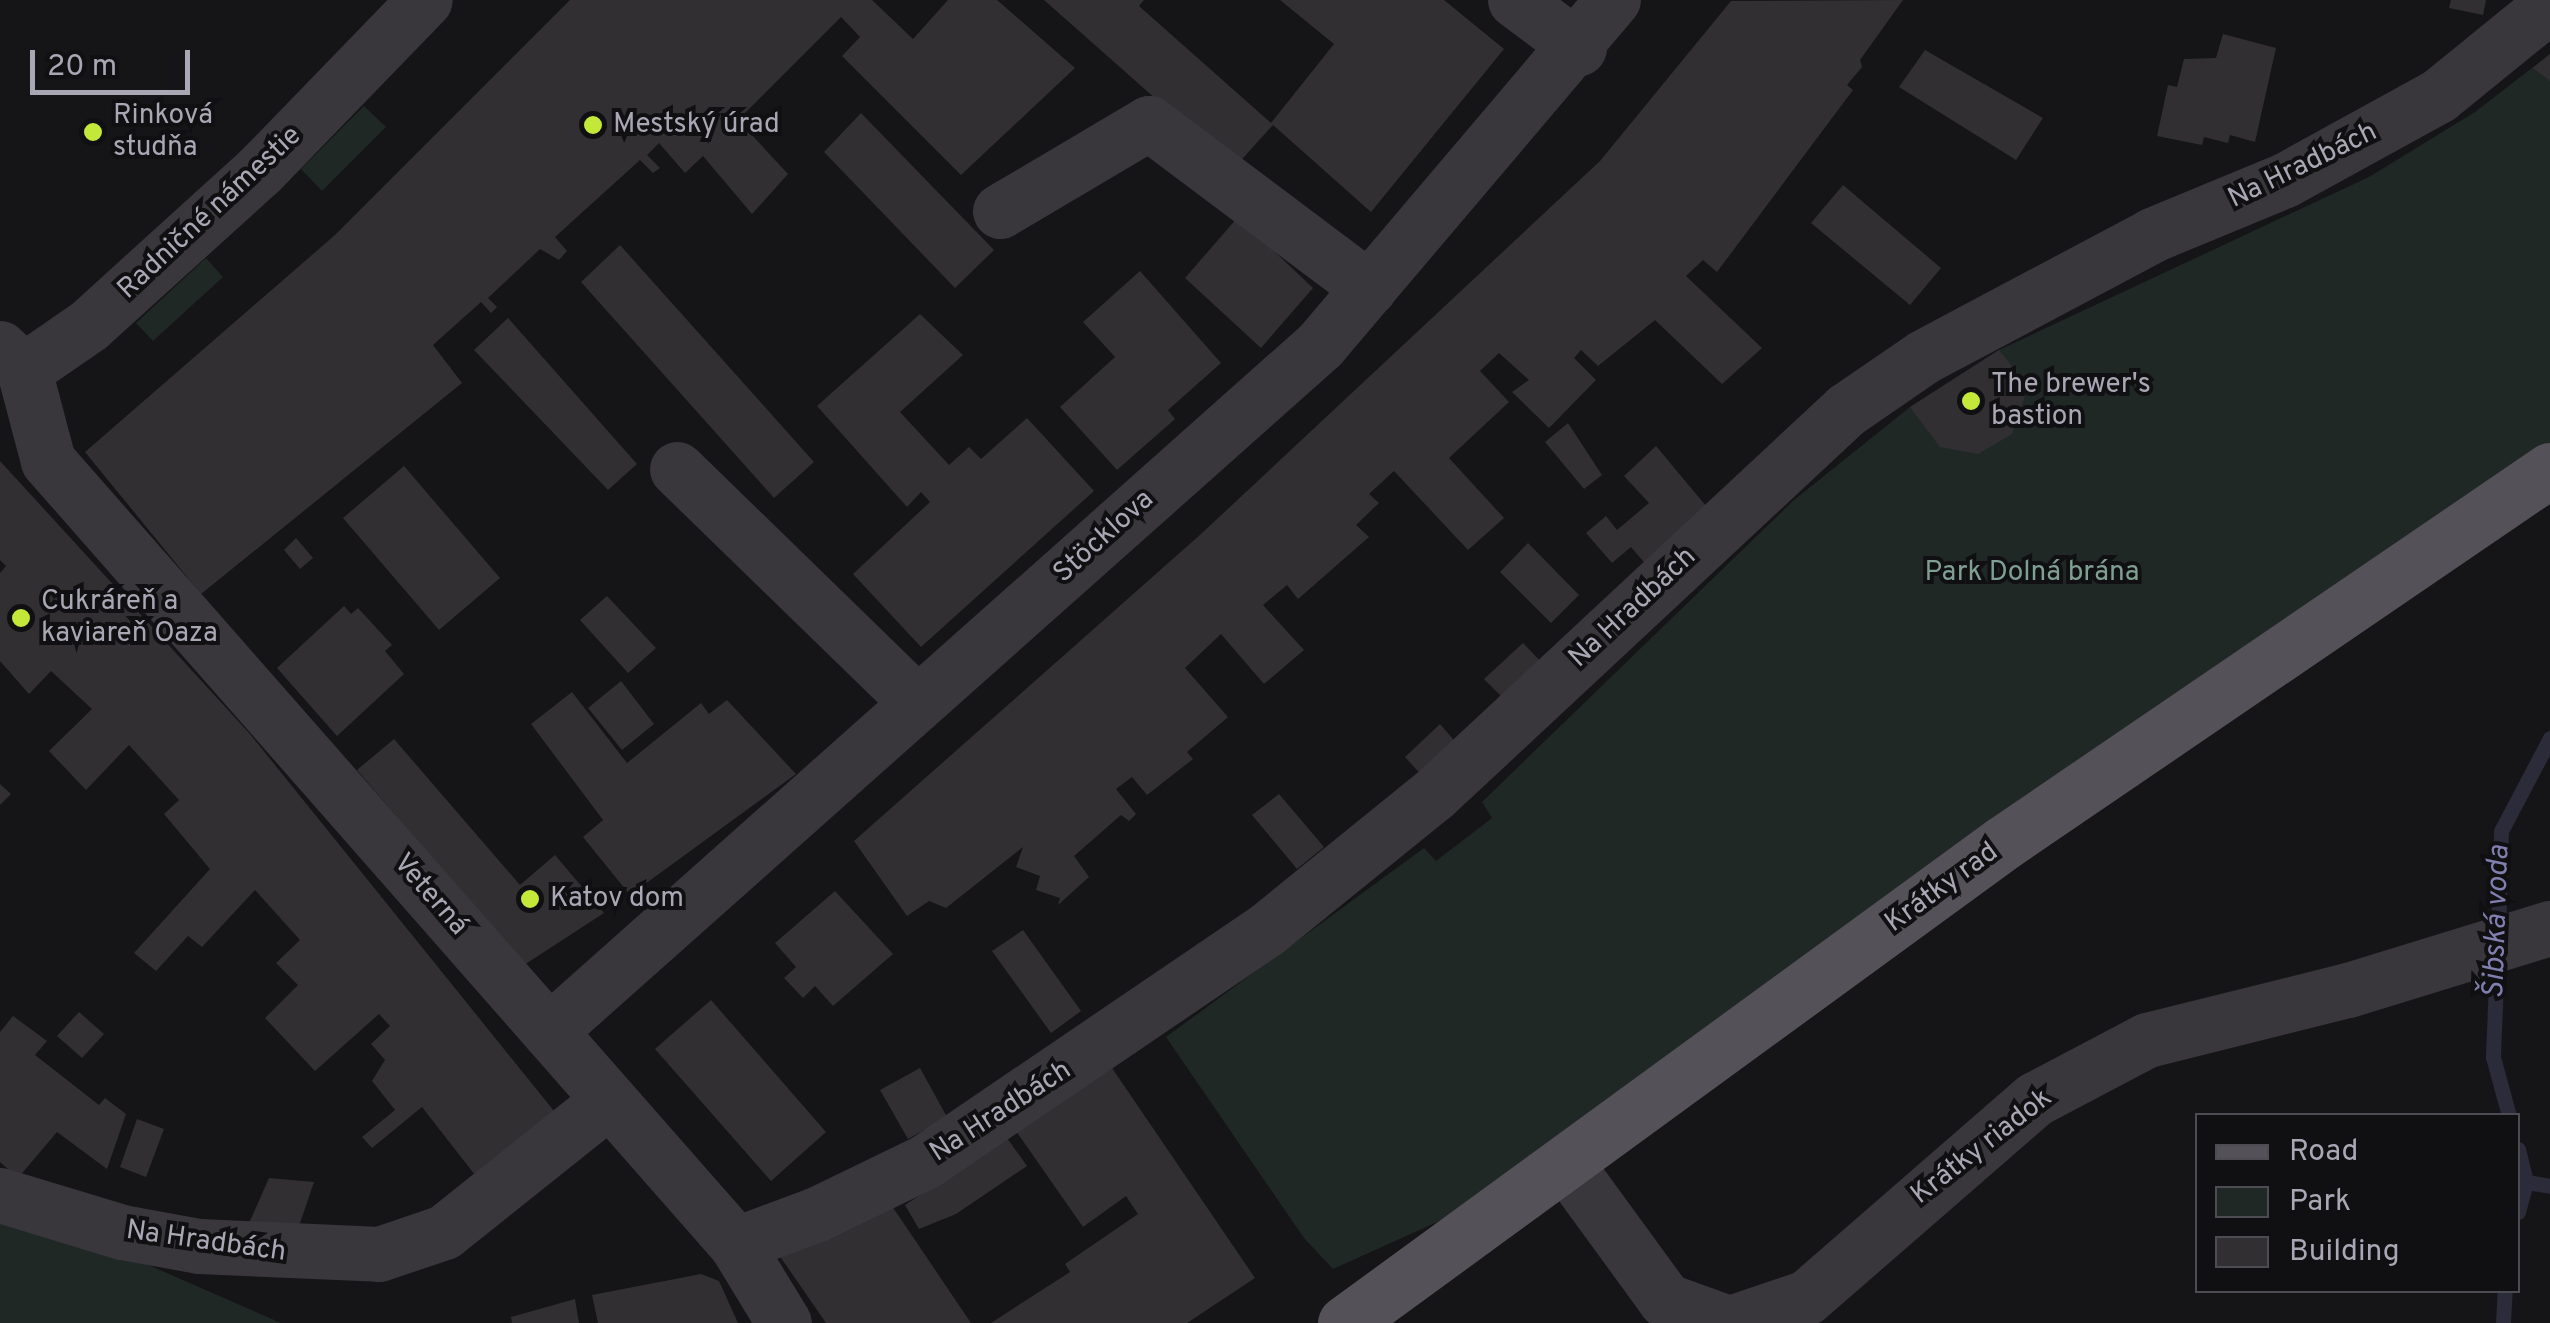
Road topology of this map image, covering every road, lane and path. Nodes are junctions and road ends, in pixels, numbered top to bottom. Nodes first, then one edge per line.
1 (425, 0) edge
2 (1514, 0) edge
3 (1613, 0) edge
4 (2550, 5) edge
5 (1579, 48) junction
6 (1000, 211) dead end
7 (1369, 288) junction
8 (12, 359) edge
9 (677, 470) dead end
10 (2550, 470) edge
11 (62, 477) joint
12 (917, 702) junction
13 (2550, 928) edge
14 (549, 1031) junction
15 (607, 1102) junction
16 (1566, 1164) junction
17 (0, 1196) edge
18 (736, 1244) junction
19 (1651, 1311) edge
20 (784, 1323) edge
21 (1345, 1323) edge
22 (1729, 1323) edge

1 - 8 street, Radničné námestie
2 - 5 street
3 - 5 street, Stöcklova
4 - 18 street, Na Hradbách
5 - 7 street, Stöcklova
6 - 7 street
7 - 12 street, Stöcklova
8 - 11 street, Radničné námestie
9 - 12 street
10 - 16 main road, Krátky rad
11 - 14 street, Veterná
12 - 14 street, Stöcklova
13 - 22 street, Krátky riadok
14 - 15 street, Veterná
15 - 17 street, Na Hradbách
15 - 18 street, Veterná
16 - 19 street, Krátky riadok
16 - 21 main road, Krátky rad
18 - 20 street, Veterná
19 - 22 street, Krátky riadok

